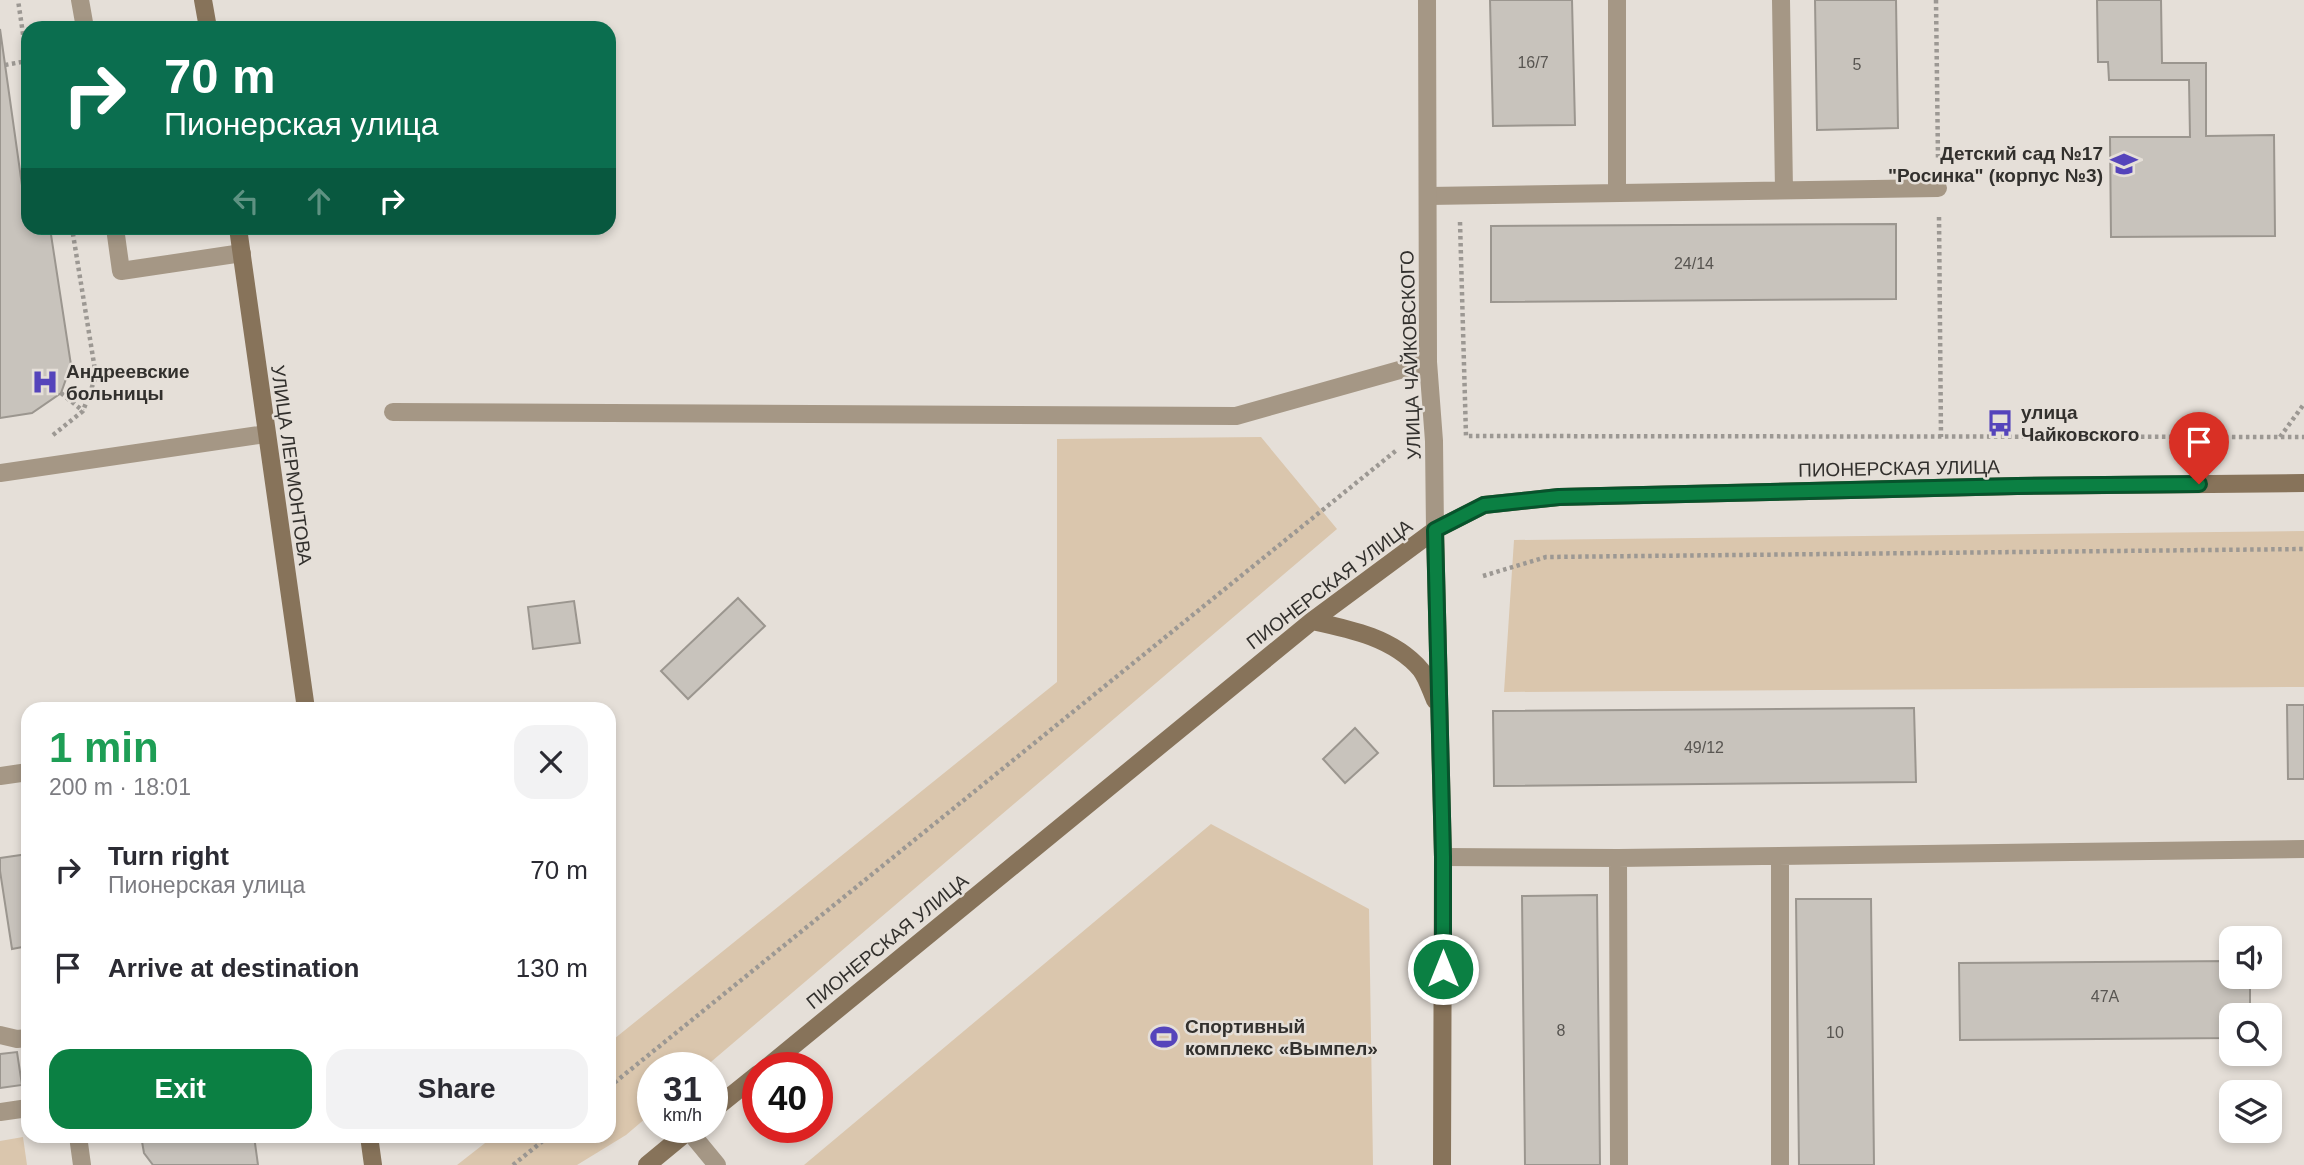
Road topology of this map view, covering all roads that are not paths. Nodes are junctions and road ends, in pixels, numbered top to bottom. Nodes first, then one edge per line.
1 (80, 0) edge
2 (203, 0) edge
3 (1427, 0) edge
4 (1617, 0) edge
5 (1781, 0) edge
6 (84, 21) edge
7 (207, 21) edge
8 (1938, 188) dead end
9 (1784, 190) junction
10 (1617, 192) junction
11 (1428, 196) junction
12 (116, 235) edge
13 (239, 235) edge
14 (242, 253) junction
15 (1428, 362) junction
16 (393, 412) dead end
17 (266, 434) junction
18 (0, 473) edge
19 (2304, 483) edge
20 (1435, 530) junction
21 (1312, 621) junction
22 (305, 702) edge
23 (1439, 710) junction
24 (21, 773) edge
25 (0, 776) edge
26 (2304, 849) edge
27 (1780, 856) junction
28 (1443, 857) junction
29 (1618, 858) junction
30 (0, 1035) edge
31 (21, 1039) edge
32 (786, 1052) edge
33 (742, 1087) edge
34 (728, 1098) edge
35 (21, 1109) edge
36 (0, 1112) edge
37 (79, 1143) edge
38 (370, 1143) edge
39 (674, 1143) edge
40 (701, 1143) edge
41 (82, 1165) edge
42 (373, 1165) edge
43 (646, 1165) edge
44 (717, 1165) edge
45 (1443, 1165) edge
46 (1619, 1165) edge
47 (1780, 1165) edge

1 - 6 street
2 - 7 main road
3 - 11 street, УЛИЦА ЧАЙКОВСКОГО
4 - 10 street
5 - 9 street
8 - 9 street
9 - 10 street
10 - 11 street
11 - 15 street, УЛИЦА ЧАЙКОВСКОГО
12 - 14 street
13 - 14 main road, УЛИЦА ЛЕРМОНТОВА
14 - 17 main road, УЛИЦА ЛЕРМОНТОВА
15 - 16 street
15 - 20 street, УЛИЦА ЧАЙКОВСКОГО
17 - 18 street
17 - 22 main road, УЛИЦА ЛЕРМОНТОВА
19 - 20 main road, ПИОНЕРСКАЯ УЛИЦА
20 - 21 main road, ПИОНЕРСКАЯ УЛИЦА
20 - 23 main road, УЛИЦА ЧАЙКОВСКОГО
21 - 23 main road, УЛИЦА ЧАЙКОВСКОГО
21 - 32 main road, ПИОНЕРСКАЯ УЛИЦА
23 - 28 main road, УЛИЦА ЧАЙКОВСКОГО
24 - 25 street
26 - 27 street
27 - 29 street
27 - 47 street
28 - 29 street
28 - 45 main road, УЛИЦА ЧАЙКОВСКОГО
29 - 46 street
30 - 31 street
33 - 34 main road
35 - 36 street
37 - 41 street
38 - 42 main road
39 - 43 main road
40 - 44 street

